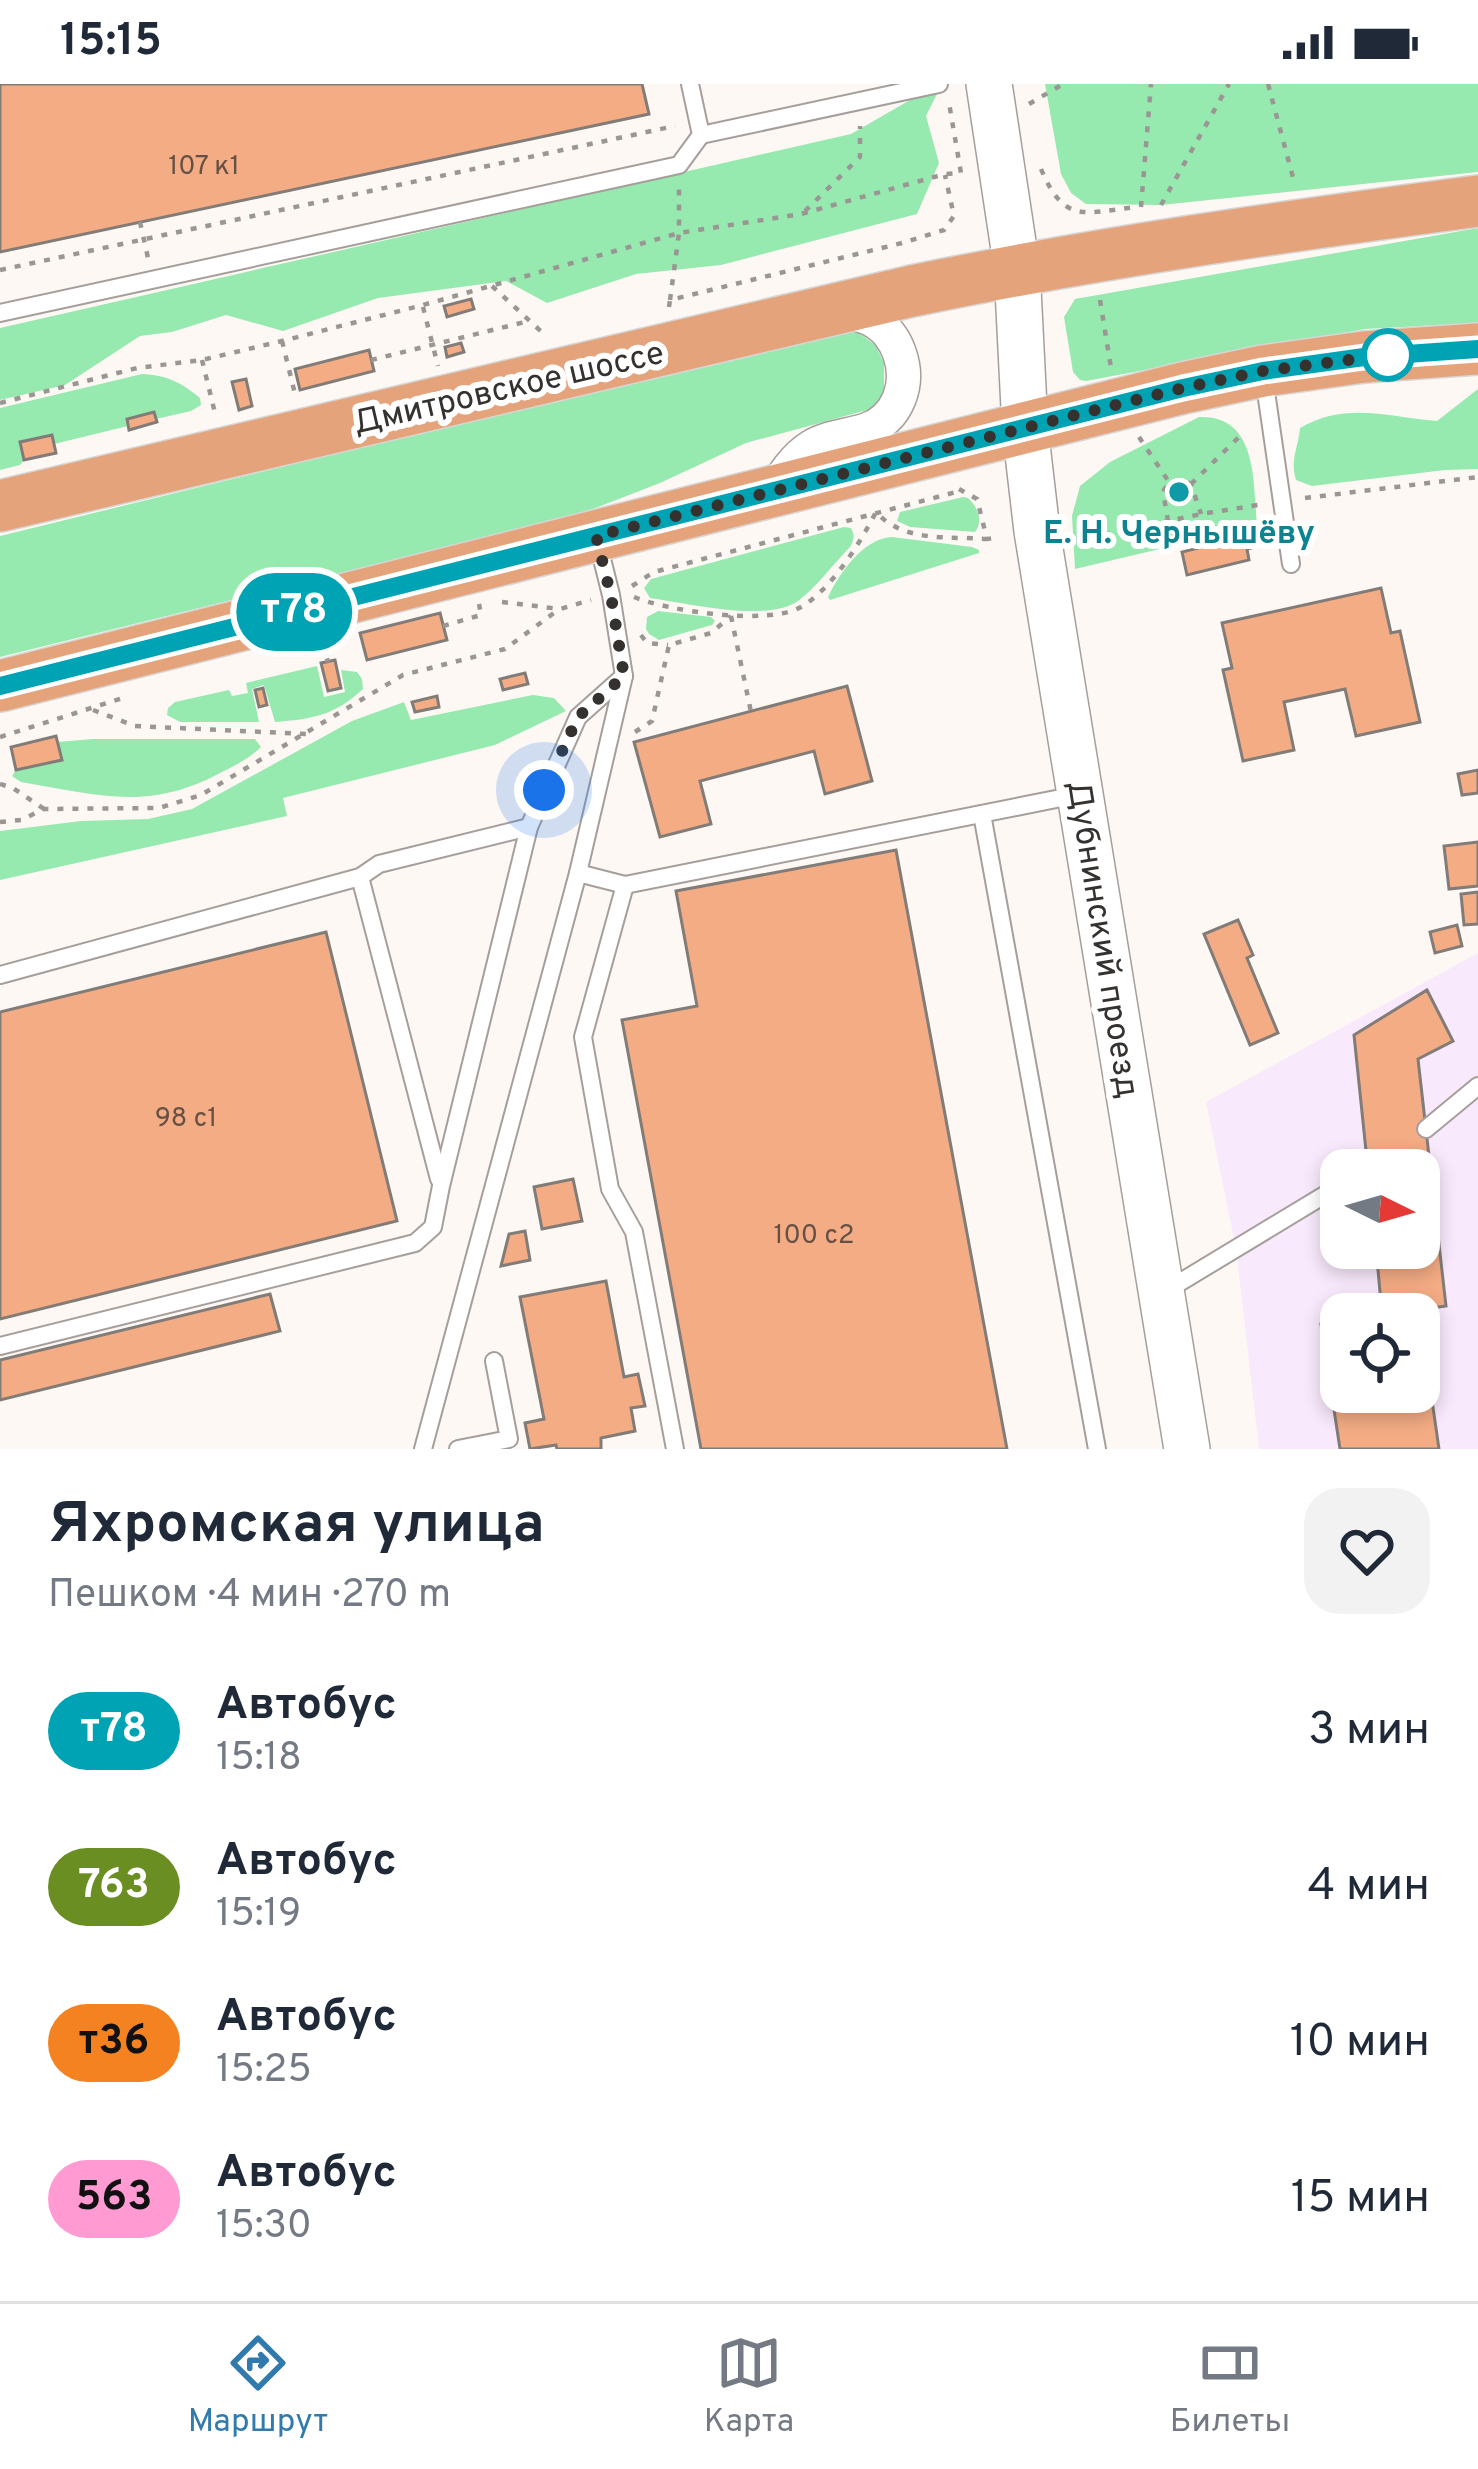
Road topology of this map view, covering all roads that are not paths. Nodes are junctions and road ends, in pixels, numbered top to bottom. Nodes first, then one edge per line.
1 (691, 84) edge
2 (939, 84) edge
3 (969, 93) edge
4 (700, 128) junction
5 (1478, 201) edge
6 (1017, 269) junction
7 (830, 310) junction
8 (0, 313) edge
9 (1478, 349) edge
10 (1263, 371) junction
11 (1025, 428) junction
12 (774, 490) junction
13 (0, 506) edge
14 (596, 536) junction
15 (1291, 564) dead end
16 (624, 676) junction
17 (0, 686) edge
18 (1082, 794) junction
19 (982, 814) junction
20 (529, 827) junction
21 (578, 873) junction
22 (360, 877) junction
23 (625, 886) junction
24 (0, 975) edge
25 (1478, 1086) edge
26 (1426, 1130) dead end
27 (440, 1186) junction
28 (1320, 1198) edge
29 (1163, 1293) junction
30 (0, 1346) edge
31 (494, 1361) dead end
32 (423, 1449) edge
33 (458, 1449) edge
34 (674, 1449) edge
35 (1097, 1449) edge
36 (1187, 1449) edge

1 - 4 lane
2 - 4 lane
3 - 6 street
4 - 8 lane
5 - 6 main road, Дмитровское шоссе
6 - 7 main road, Дмитровское шоссе
6 - 11 street
7 - 12 street
7 - 13 main road, Дмитровское шоссе
9 - 10 main road
10 - 11 main road
10 - 15 lane
11 - 12 main road
11 - 18 street, Дубнинский проезд
12 - 14 main road
14 - 16 lane
14 - 17 main road
16 - 20 lane
16 - 21 lane
18 - 19 lane
18 - 29 street, Дубнинский проезд
19 - 23 lane
19 - 35 lane
20 - 22 lane
20 - 27 lane
21 - 23 lane
21 - 32 lane
22 - 24 lane
22 - 27 lane
23 - 34 lane
25 - 26 lane
27 - 30 lane
28 - 29 lane
29 - 36 street, Дубнинский проезд
31 - 33 lane

